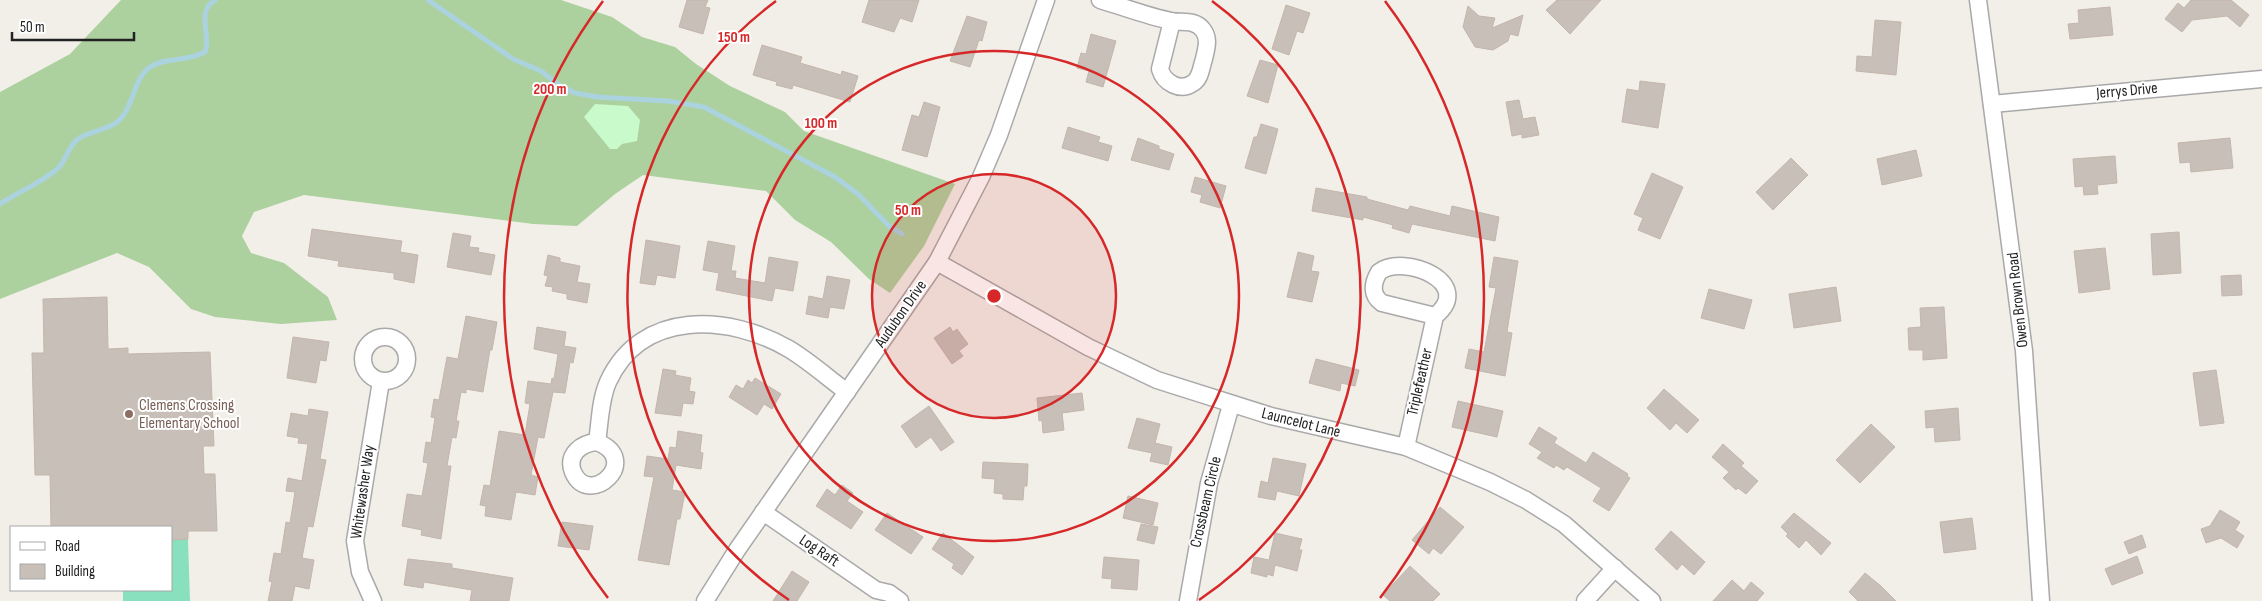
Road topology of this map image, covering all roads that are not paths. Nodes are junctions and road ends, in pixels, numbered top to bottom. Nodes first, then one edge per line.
1 (1046, 0) edge
2 (1100, 0) edge
3 (1978, 0) edge
4 (1172, 21) dead end
5 (2262, 79) edge
6 (1992, 104) junction
7 (936, 262) junction
8 (1435, 316) dead end
9 (381, 381) dead end
10 (847, 392) junction
11 (1231, 405) junction
12 (597, 442) dead end
13 (1406, 448) junction
14 (763, 512) junction
15 (1615, 568) junction
16 (872, 595) edge
17 (373, 601) edge
18 (705, 601) edge
19 (900, 601) edge
20 (1188, 601) edge
21 (1585, 601) edge
22 (1652, 601) edge
23 (2041, 601) edge

1 - 7 street, Audubon Drive
2 - 4 street
3 - 6 street, Owen Brown Road
5 - 6 street, Jerrys Drive
6 - 23 street, Owen Brown Road
7 - 10 street, Audubon Drive
7 - 11 street, Launcelot Lane
8 - 13 street, Triplefeather
9 - 17 street, Whitewasher Way
10 - 12 street
10 - 14 street, Audubon Drive
11 - 13 street, Launcelot Lane
11 - 20 street, Crossbeam Circle
13 - 15 street, Launcelot Lane
14 - 16 street, Log Raft
14 - 18 street, Audubon Drive
15 - 21 street
15 - 22 street, Launcelot Lane
16 - 19 street, Log Raft

